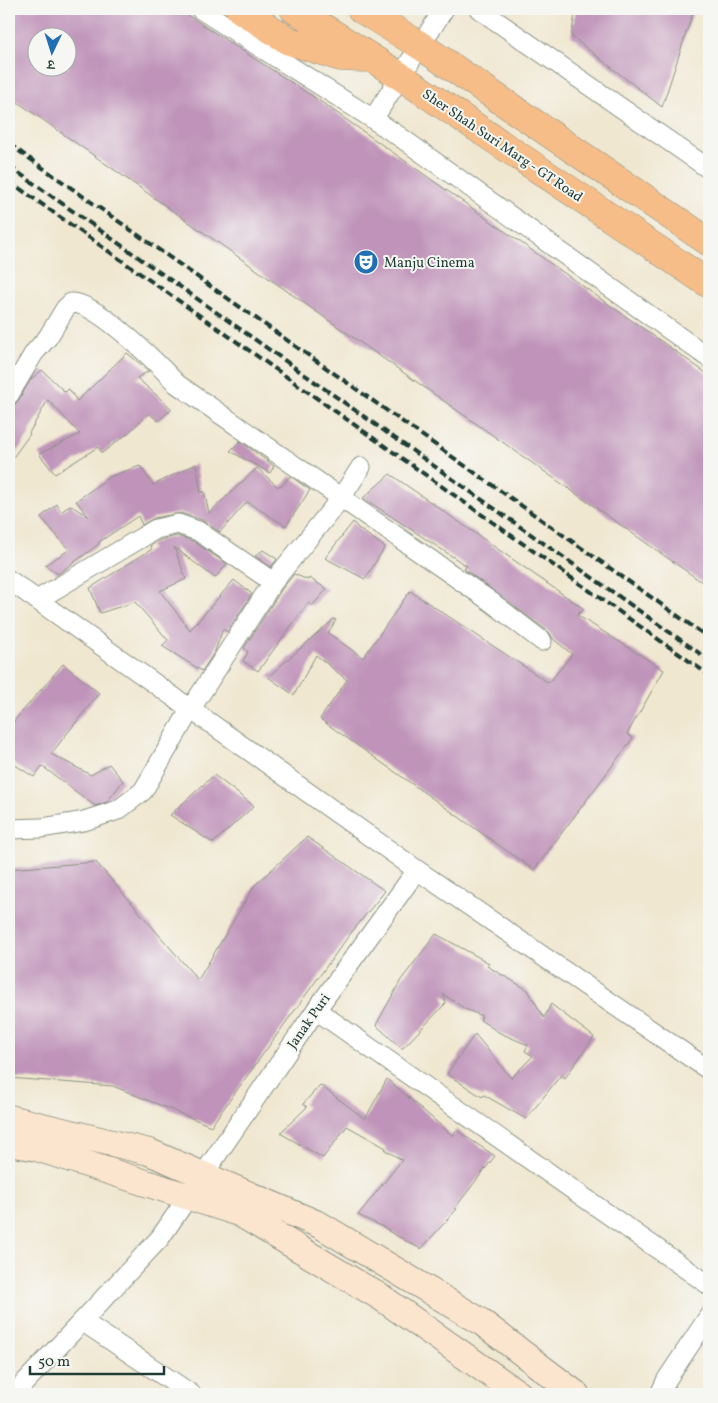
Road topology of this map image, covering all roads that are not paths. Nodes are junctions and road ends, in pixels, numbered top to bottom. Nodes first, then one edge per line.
1 (200, 9) edge
2 (240, 9) edge
3 (294, 9) edge
4 (361, 9) edge
5 (444, 9) edge
6 (478, 9) edge
7 (421, 46) junction
8 (372, 58) junction
9 (400, 76) junction
10 (373, 119) junction
11 (709, 169) edge
12 (709, 242) edge
13 (709, 284) edge
14 (709, 358) edge
15 (9, 395) edge
16 (361, 468) dead end
17 (341, 498) junction
18 (9, 580) edge
19 (272, 582) junction
20 (37, 600) junction
21 (542, 641) dead end
22 (190, 710) junction
23 (9, 829) edge
24 (417, 870) junction
25 (316, 1010) junction
26 (709, 1070) edge
27 (9, 1118) edge
28 (9, 1144) edge
29 (202, 1174) junction
30 (187, 1196) junction
31 (709, 1285) edge
32 (709, 1316) edge
33 (82, 1321) junction
34 (663, 1387) edge
35 (14, 1394) edge
36 (191, 1394) edge
37 (519, 1394) edge
38 (576, 1394) edge
39 (652, 1394) edge

1 - 10 street
2 - 8 main road
3 - 8 main road, Sher Shah Suri Marg - GT Road
4 - 7 main road
5 - 7 street
6 - 11 street
7 - 9 street
7 - 12 main road
8 - 9 main road, Sher Shah Suri Marg - GT Road
9 - 10 street
9 - 13 main road, Sher Shah Suri Marg - GT Road
10 - 14 street
15 - 17 street
16 - 17 street
17 - 19 street
17 - 21 street
18 - 20 street
19 - 20 street
19 - 22 street
20 - 22 street
22 - 23 street
22 - 24 street
24 - 25 street, Janak Puri
24 - 26 street
25 - 29 street, Janak Puri
25 - 31 street
27 - 29 street
28 - 30 street
29 - 30 street, Janak Puri
29 - 38 street
30 - 33 street, Janak Puri
30 - 37 street
32 - 34 street
33 - 35 street, Janak Puri
33 - 36 street
34 - 39 street

